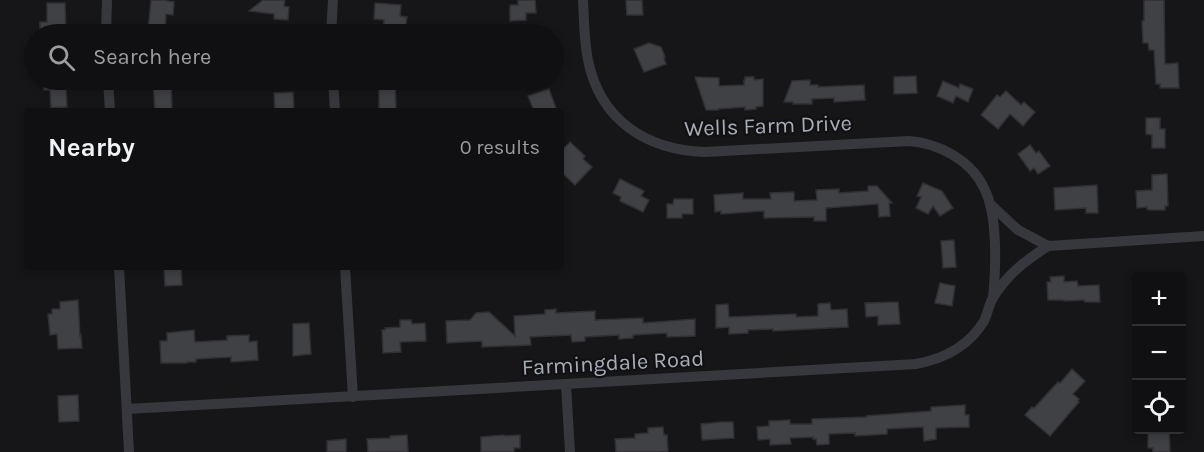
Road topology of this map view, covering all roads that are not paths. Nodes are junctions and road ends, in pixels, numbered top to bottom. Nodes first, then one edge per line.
1 (107, 0) edge
2 (333, 0) edge
3 (583, 0) edge
4 (106, 24) edge
5 (332, 24) edge
6 (109, 90) edge
7 (334, 90) edge
8 (110, 108) edge
9 (335, 108) edge
10 (990, 204) junction
11 (1204, 236) edge
12 (1048, 246) junction
13 (119, 270) edge
14 (345, 270) edge
15 (993, 298) junction
16 (566, 385) junction
17 (353, 397) junction
18 (127, 409) junction
19 (129, 452) edge
20 (570, 452) edge

1 - 4 street
2 - 5 street
3 - 10 street, Wells Farm Drive
6 - 8 street
7 - 9 street
10 - 12 street, Wells Farm Drive
10 - 15 street, Wells Farm Drive
11 - 12 street
12 - 15 street, Farmingdale Road
13 - 18 street
14 - 17 street
15 - 16 street, Farmingdale Road
16 - 17 street, Farmingdale Road
16 - 20 street
17 - 18 street, Farmingdale Road
18 - 19 street

